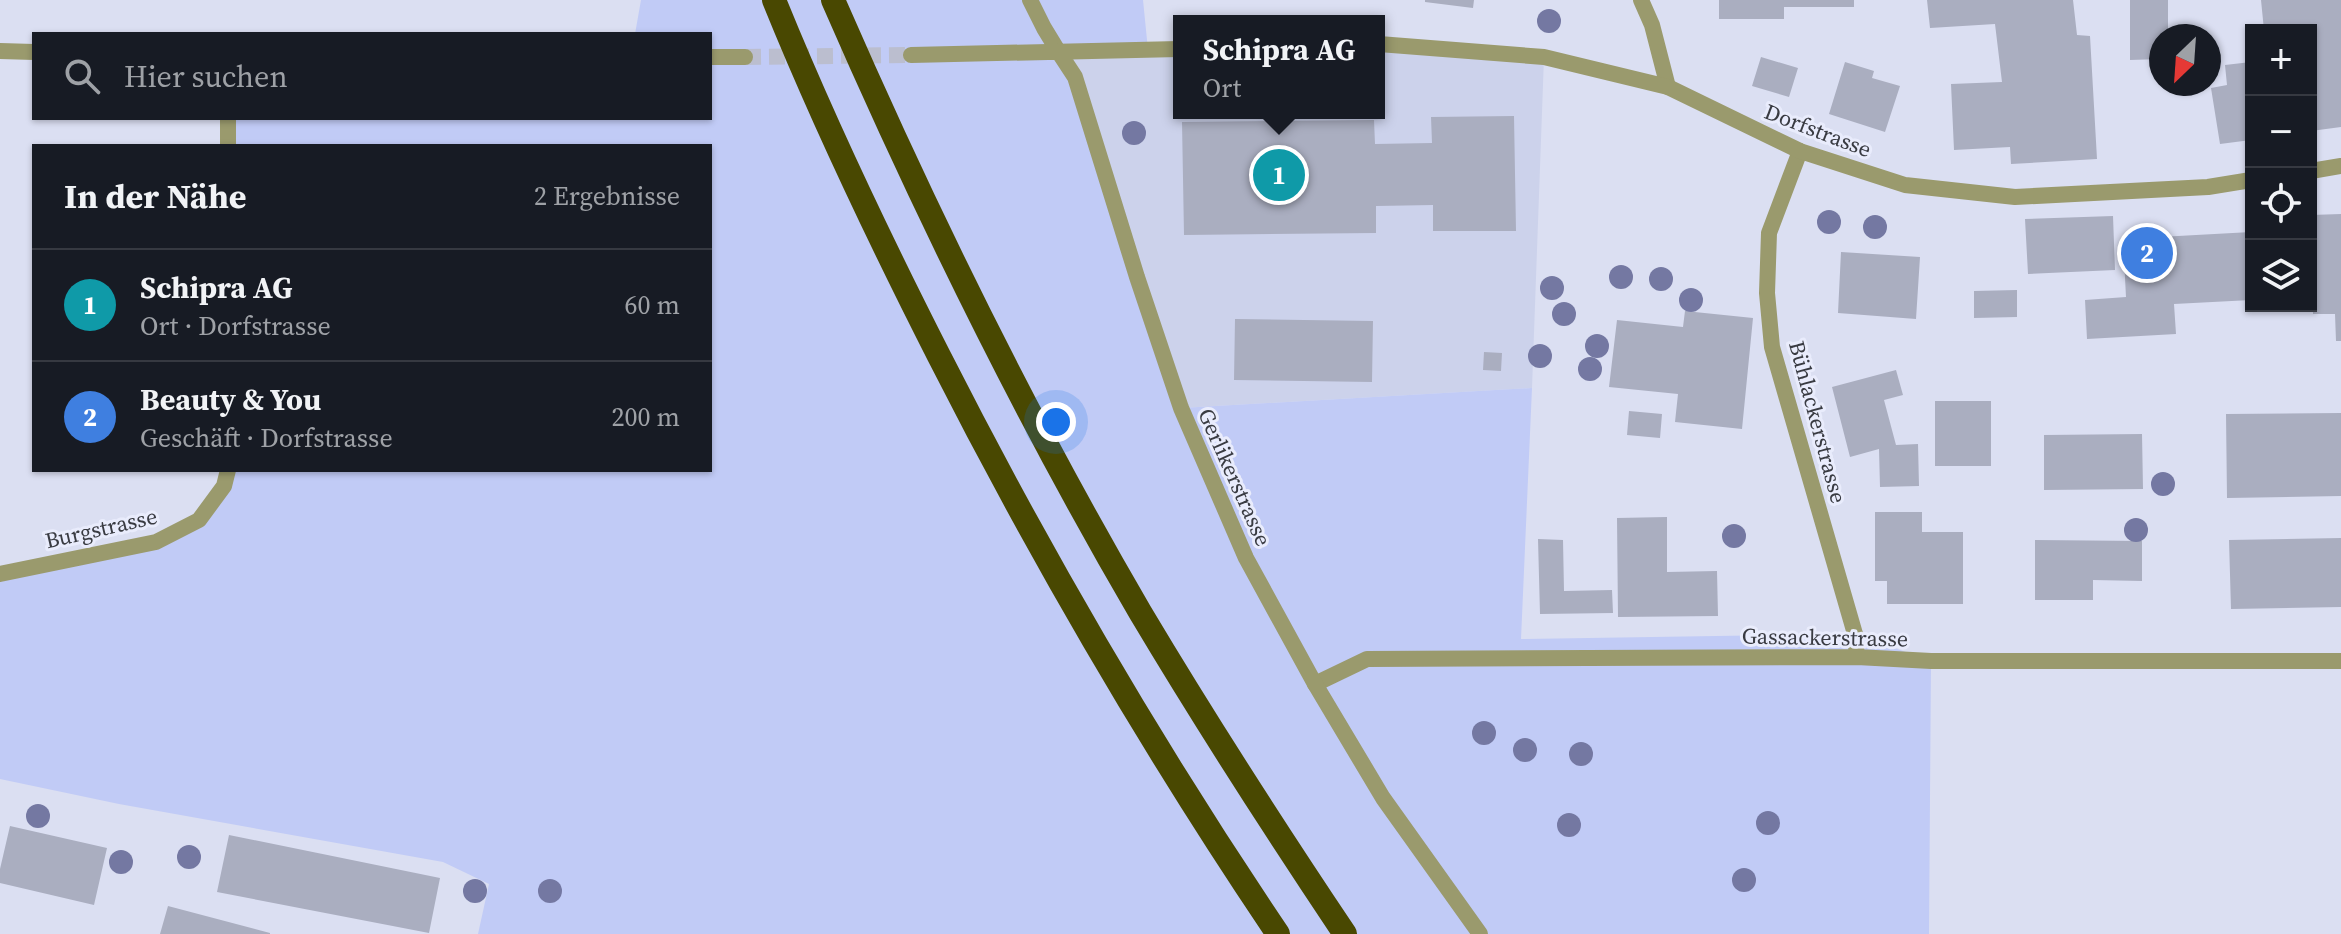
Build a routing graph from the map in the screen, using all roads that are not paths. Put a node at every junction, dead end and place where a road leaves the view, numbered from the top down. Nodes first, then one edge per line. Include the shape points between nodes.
1 (774, 0) edge
2 (833, 0) edge
3 (1030, 0) edge
4 (1641, 0) edge
5 (1385, 44) edge
6 (1173, 49) edge
7 (0, 51) edge
8 (1058, 51) junction
9 (32, 52) edge
10 (911, 55) tunnel mouth
11 (712, 57) edge
12 (745, 57) tunnel mouth
13 (1668, 87) junction
14 (228, 120) edge
15 (228, 144) edge
16 (1800, 151) junction
17 (2341, 166) edge
18 (2317, 170) edge
19 (2245, 181) edge
20 (228, 472) edge
21 (0, 574) edge
22 (1857, 657) junction
23 (2341, 661) edge
24 (1315, 684) junction
25 (1278, 934) edge
26 (1345, 934) edge
27 (1480, 934) edge

1 - 25 highway via 870,216 1005,482 1122,689
2 - 26 highway via 952,260 1077,500 1191,696
3 - 8 street, Gerlikerstrasse
4 - 13 street
5 - 13 street, Dorfstrasse via 1544,57
6 - 8 street
7 - 9 street
8 - 10 street
8 - 24 street, Gerlikerstrasse via 1075,77 1181,408 1246,558
11 - 12 street
13 - 16 street, Dorfstrasse
14 - 15 street
16 - 19 street, Dorfstrasse via 1905,185 2015,197
16 - 22 street, Bühlackerstrasse via 1769,233 1772,347 1855,634
17 - 18 street
20 - 21 street, Burgstrasse via 224,486 199,520 156,542
22 - 23 street, Gassackerstrasse
22 - 24 street, Gassackerstrasse via 1367,659
24 - 27 street, Gerlikerstrasse via 1383,798

